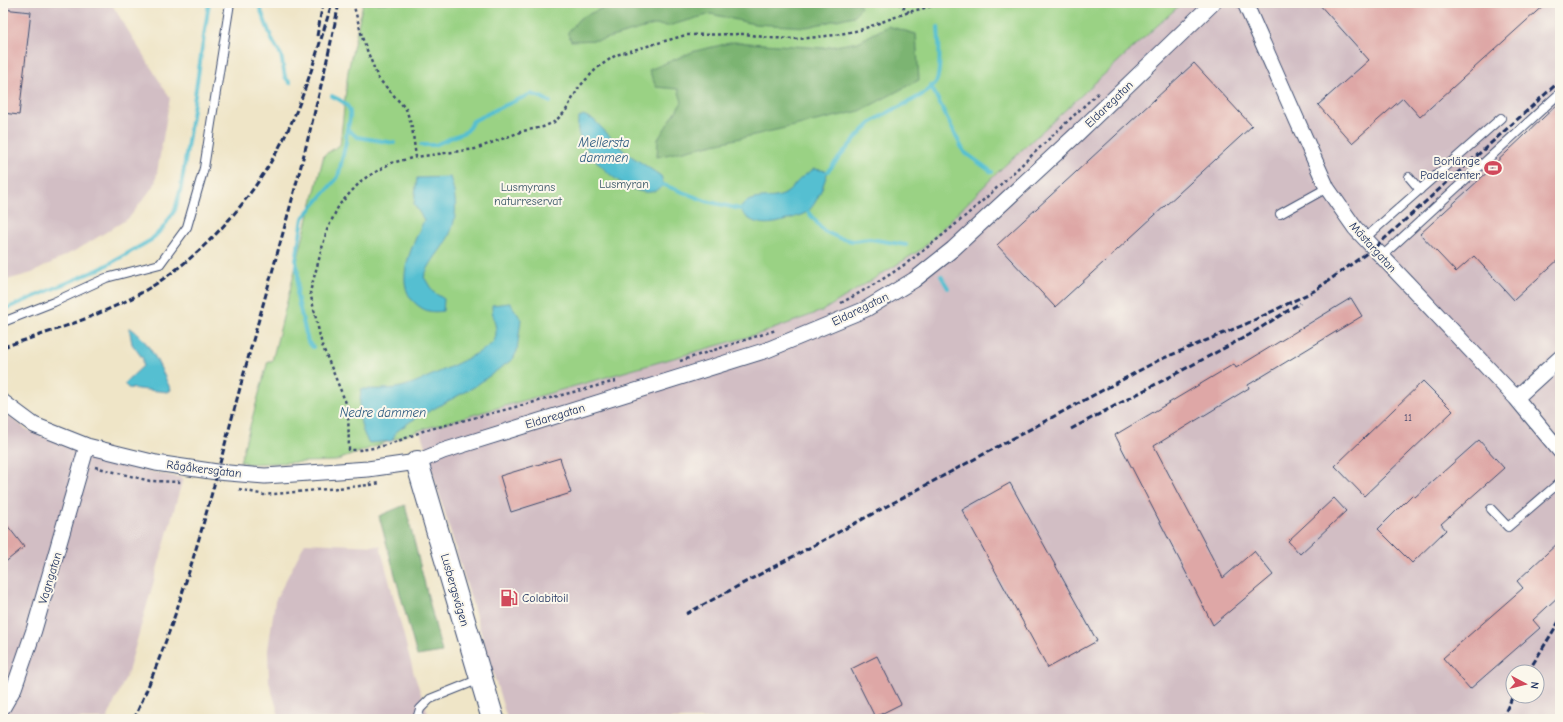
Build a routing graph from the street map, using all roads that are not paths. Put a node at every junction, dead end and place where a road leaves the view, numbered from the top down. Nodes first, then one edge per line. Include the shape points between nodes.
1 (230, 3) edge
2 (1213, 3) edge
3 (1245, 3) edge
4 (1560, 93) edge
5 (1501, 118) dead end
6 (1409, 177) dead end
7 (1327, 188) junction
8 (1420, 190) junction
9 (1280, 214) dead end
10 (1364, 239) junction
11 (1381, 257) junction
12 (3, 322) edge
13 (1560, 358) edge
14 (1516, 398) junction
15 (3, 402) edge
16 (87, 446) junction
17 (1560, 451) edge
18 (417, 462) junction
19 (1560, 482) edge
20 (1492, 509) dead end
21 (480, 679) junction
22 (3, 707) edge
23 (417, 719) edge
24 (493, 719) edge

1 - 12 lane via 204,168 187,227 160,264 106,278
2 - 18 street, Eldaregatan via 953,249 914,280 866,308 767,350 443,451
3 - 7 street, Mästargatan
4 - 11 lane
5 - 8 lane
6 - 8 lane
7 - 9 lane
7 - 10 street, Mästargatan
8 - 10 lane
10 - 11 street, Mästargatan
11 - 14 street, Mästargatan
13 - 14 street
14 - 17 street, Mästargatan
15 - 16 street, Rågåkersgatan via 34,425
16 - 18 street, Rågåkersgatan via 156,463 265,476 368,469
16 - 22 street, Vagngatan via 34,630 14,688
18 - 21 street, Lusbergsvägen
19 - 20 lane via 1508,527
21 - 23 lane via 430,699 420,709
21 - 24 street, Lusbergsvägen

